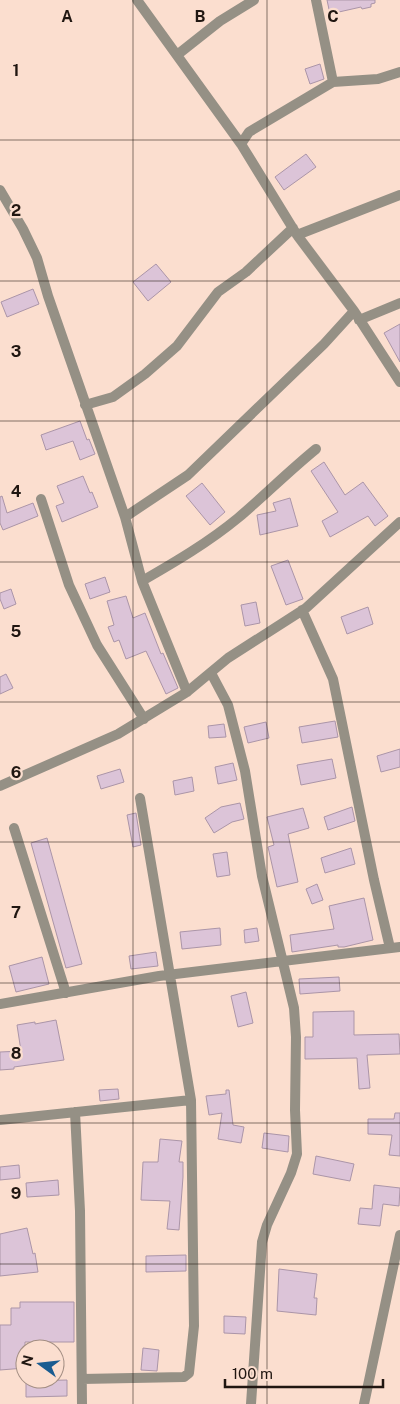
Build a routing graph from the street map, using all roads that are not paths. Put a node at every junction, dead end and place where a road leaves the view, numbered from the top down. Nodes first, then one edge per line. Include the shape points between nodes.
1 (137, 0) edge
2 (254, 0) edge
3 (316, 0) edge
4 (177, 55) junction
5 (400, 72) edge
6 (333, 82) junction
7 (241, 144) junction
8 (0, 190) edge
9 (400, 195) edge
10 (295, 232) junction
11 (400, 303) edge
12 (356, 316) junction
13 (400, 382) edge
14 (85, 405) junction
15 (316, 449) dead end
16 (41, 499) dead end
17 (126, 517) junction
18 (400, 522) edge
19 (142, 581) junction
20 (302, 610) junction
21 (211, 673) junction
22 (188, 692) junction
23 (144, 719) junction
24 (0, 786) edge
25 (140, 798) dead end
26 (14, 828) dead end
27 (395, 948) edge
28 (282, 961) junction
29 (171, 974) junction
30 (66, 993) junction
31 (0, 1004) edge
32 (191, 1100) junction
33 (75, 1112) junction
34 (0, 1120) edge
35 (400, 1235) edge
36 (82, 1379) junction
37 (82, 1404) edge
38 (251, 1404) edge
39 (364, 1404) edge

1 - 4 street
2 - 4 street via 220,21
3 - 6 street
4 - 7 street
5 - 6 street via 378,79
6 - 7 street via 249,132
7 - 10 street
8 - 14 street via 37,258
9 - 10 street
10 - 12 street
10 - 14 street via 218,292 177,346 145,374 113,397
11 - 12 street
12 - 13 street
12 - 17 street via 188,475
14 - 17 street
15 - 19 street via 237,519 184,557
16 - 23 street via 69,585 96,645
17 - 19 street
18 - 20 street
19 - 22 street
20 - 21 street via 228,658
20 - 27 street via 333,679 374,880
21 - 22 street
21 - 28 street via 228,705 245,771 262,876
22 - 23 street
23 - 24 street via 118,734
25 - 29 street
26 - 30 street
27 - 28 street
28 - 29 street
28 - 38 street via 296,1028 297,1154 262,1242
29 - 30 street
29 - 32 street
30 - 31 street
32 - 33 street
32 - 36 street via 194,1326 190,1373 171,1378
33 - 34 street
33 - 36 street via 81,1220
35 - 39 street
36 - 37 street

